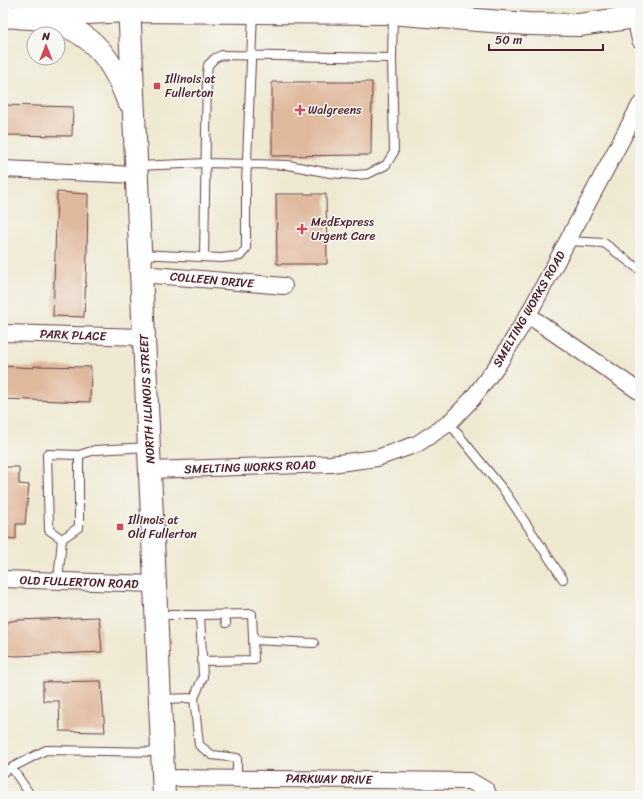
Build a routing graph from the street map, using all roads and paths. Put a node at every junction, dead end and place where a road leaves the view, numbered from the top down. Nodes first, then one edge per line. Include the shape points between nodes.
1 (129, 7) edge
2 (254, 8) edge
3 (352, 8) edge
4 (393, 14) junction
5 (638, 16) edge
6 (10, 17) edge
7 (640, 40) edge
8 (251, 55) junction
9 (392, 58) junction
10 (640, 105) edge
11 (134, 116) junction
12 (205, 163) junction
13 (247, 164) junction
14 (3, 169) edge
15 (137, 170) junction
16 (568, 241) junction
17 (204, 257) junction
18 (141, 264) junction
19 (640, 270) edge
20 (284, 286) dead end
21 (528, 315) junction
22 (3, 333) edge
23 (143, 337) junction
24 (640, 392) edge
25 (449, 423) junction
26 (149, 447) junction
27 (79, 455) junction
28 (150, 470) junction
29 (62, 539) junction
30 (3, 579) edge
31 (563, 579) dead end
32 (58, 581) junction
33 (156, 584) junction
34 (157, 615) junction
35 (200, 615) junction
36 (225, 615) junction
37 (226, 623) dead end
38 (253, 640) junction
39 (314, 643) dead end
40 (202, 661) junction
41 (160, 698) junction
42 (194, 698) junction
43 (162, 752) junction
44 (12, 768) junction
45 (3, 772) edge
46 (236, 778) junction
47 (163, 787) edge
48 (31, 796) edge
49 (489, 796) edge

1 - 2 main road
1 - 6 main road
1 - 11 main road, NORTH ILLINOIS STREET
2 - 3 main road
2 - 8 lane
3 - 4 main road
4 - 5 main road via 528,24 579,25
4 - 9 lane
5 - 7 street
6 - 11 main road via 46,20 67,27 91,40 106,56 120,80
8 - 9 lane
8 - 12 lane via 222,55 214,58 208,65
8 - 13 lane
9 - 13 lane via 394,152 386,165 368,174 355,175 288,165
10 - 16 street, SMELTING WORKS ROAD
11 - 15 main road, NORTH ILLINOIS STREET
12 - 13 lane
12 - 15 lane
12 - 17 lane
13 - 17 lane via 246,249 240,256
14 - 15 street
15 - 18 main road, NORTH ILLINOIS STREET
16 - 19 lane via 604,243
16 - 21 street, SMELTING WORKS ROAD
17 - 18 lane
18 - 20 street, COLLEEN DRIVE
18 - 23 main road, NORTH ILLINOIS STREET
21 - 24 street
21 - 25 street, SMELTING WORKS ROAD via 499,363 472,399
22 - 23 street, PARK PLACE
23 - 26 main road, NORTH ILLINOIS STREET
25 - 28 street, SMELTING WORKS ROAD via 417,444 377,458 331,464
25 - 31 lane via 505,492
26 - 27 lane via 95,450
26 - 28 main road, NORTH ILLINOIS STREET
27 - 29 lane via 79,527
27 - 29 lane via 47,454 48,530
28 - 33 main road, NORTH ILLINOIS STREET
29 - 32 lane
30 - 32 street, OLD FULLERTON ROAD
32 - 33 street, OLD FULLERTON ROAD
33 - 34 main road, NORTH ILLINOIS STREET
34 - 35 lane
34 - 41 main road, NORTH ILLINOIS STREET
35 - 36 lane
35 - 40 lane
36 - 37 lane
36 - 38 lane via 252,614
38 - 39 lane
38 - 40 lane via 254,660 227,657
40 - 42 lane via 203,677
41 - 42 lane
41 - 43 main road, NORTH ILLINOIS STREET
42 - 46 lane via 199,746 212,755 236,758
43 - 44 lane via 46,750
43 - 47 main road, NORTH ILLINOIS STREET
44 - 45 lane
44 - 48 lane
46 - 47 street, PARKWAY DRIVE
46 - 49 street, PARKWAY DRIVE via 470,781 486,790

